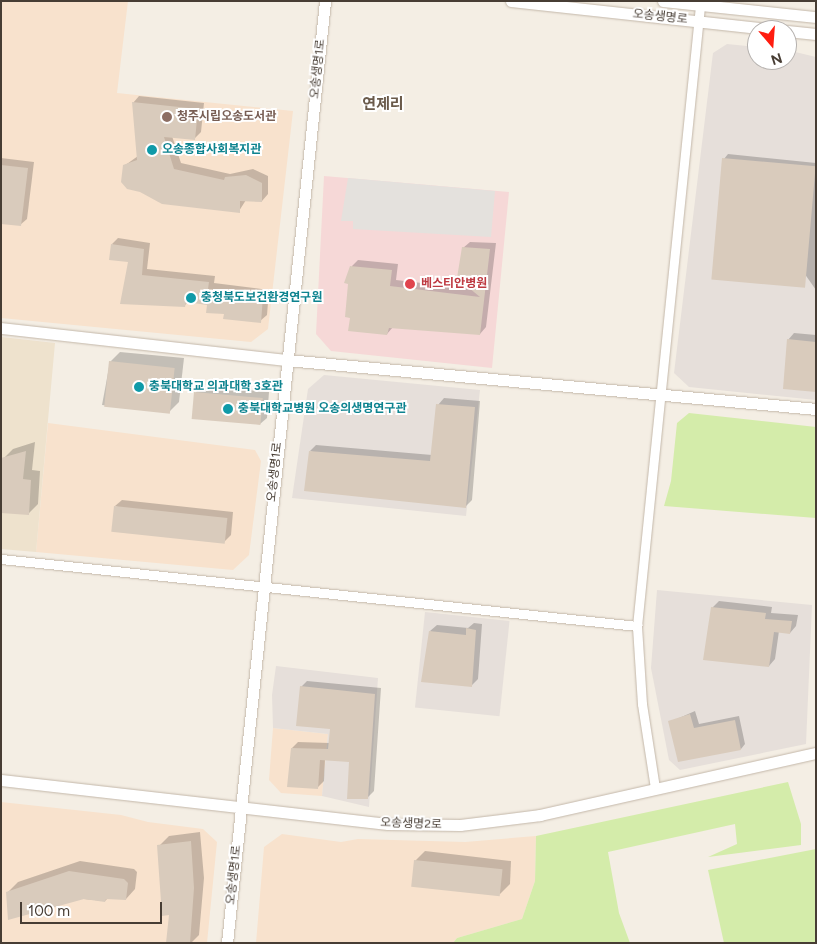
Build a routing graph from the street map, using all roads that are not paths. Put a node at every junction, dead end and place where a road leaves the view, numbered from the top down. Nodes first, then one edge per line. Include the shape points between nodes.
1 (325, 1) edge
2 (511, 1) edge
3 (664, 1) edge
4 (700, 6) junction
5 (816, 17) edge
6 (700, 22) junction
7 (747, 27) edge
8 (797, 32) edge
9 (816, 34) edge
10 (1, 328) edge
11 (287, 360) junction
12 (659, 394) junction
13 (816, 410) edge
14 (1, 559) edge
15 (263, 585) junction
16 (637, 626) junction
17 (816, 753) edge
18 (1, 780) edge
19 (655, 788) junction
20 (242, 809) junction
21 (227, 943) edge

1 - 11 street, 오송생명1로
2 - 6 street, 오송생명로
3 - 4 street, 오송생명로
4 - 5 street, 오송생명로
4 - 6 street
6 - 7 street, 오송생명로
6 - 12 street
8 - 9 street
10 - 11 street
11 - 12 street
11 - 15 street, 오송생명1로
12 - 13 street
12 - 16 street
14 - 15 street
15 - 16 street
15 - 20 street, 오송생명1로
16 - 19 street via 642,704
17 - 19 street, 오송생명2로
18 - 20 street, 오송생명2로
19 - 20 street, 오송생명2로 via 540,815 460,825 388,824
20 - 21 street, 오송생명1로

